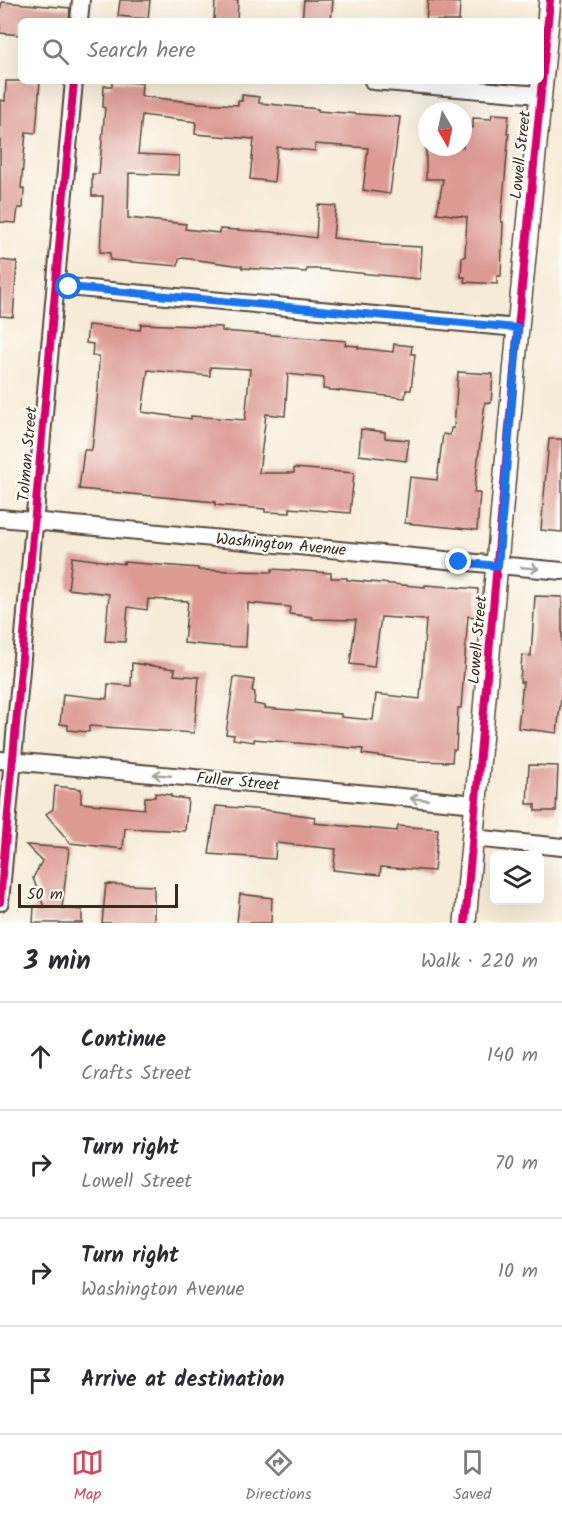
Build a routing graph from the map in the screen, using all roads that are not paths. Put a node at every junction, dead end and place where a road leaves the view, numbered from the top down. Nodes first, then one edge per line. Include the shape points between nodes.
1 (81, 0) edge
2 (550, 0) edge
3 (79, 18) edge
4 (544, 57) edge
5 (74, 84) edge
6 (409, 84) edge
7 (541, 84) edge
8 (540, 95) junction
9 (56, 286) junction
10 (518, 328) junction
11 (0, 518) edge
12 (35, 521) junction
13 (498, 566) junction
14 (562, 571) edge
15 (6, 760) edge
16 (477, 804) junction
17 (473, 838) junction
18 (562, 847) edge
19 (0, 902) edge
20 (465, 923) edge

1 - 3 street
2 - 4 street, Lowell Street
5 - 9 street, Tolman Street
6 - 8 street
7 - 8 street, Lowell Street
8 - 10 street, Lowell Street
9 - 10 street
9 - 12 street, Tolman Street
10 - 13 street, Lowell Street
11 - 12 street, Washington Avenue
12 - 13 street, Washington Avenue
12 - 15 street, Tolman Street
13 -> 14 street, Washington Avenue
13 - 16 street, Lowell Street
16 -> 15 street, Fuller Street
15 - 19 street, Tolman Street
16 - 17 street, Lowell Street
17 - 18 street
17 - 20 street, Lowell Street

